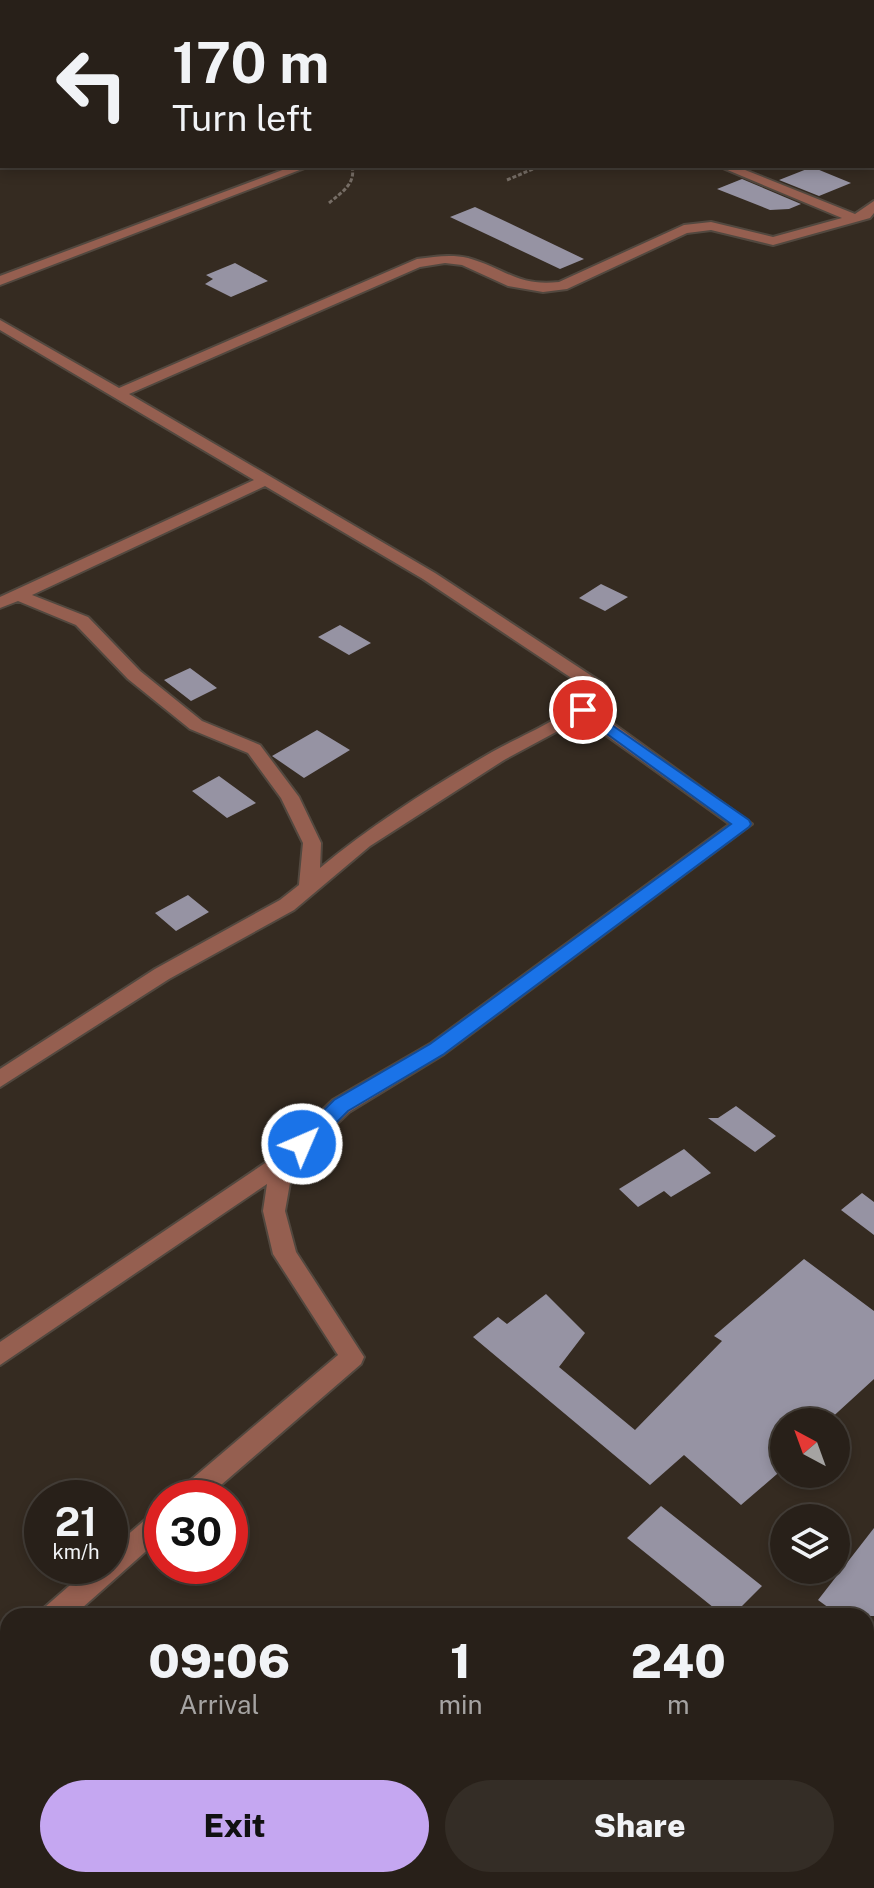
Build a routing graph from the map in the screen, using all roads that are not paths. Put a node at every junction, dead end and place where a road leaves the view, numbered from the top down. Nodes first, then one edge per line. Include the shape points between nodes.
1 (299, 168) edge
2 (729, 168) edge
3 (874, 205) edge
4 (853, 218) junction
5 (0, 281) edge
6 (0, 324) edge
7 (119, 393) junction
8 (264, 481) junction
9 (18, 595) junction
10 (0, 603) edge
11 (583, 710) junction
12 (309, 885) junction
13 (0, 1079) edge
14 (282, 1163) junction
15 (0, 1355) edge
16 (209, 1480) edge
17 (144, 1537) edge
18 (63, 1608) edge

1 - 5 street
2 - 4 street
3 - 4 street via 866,215
4 - 7 street via 773,241 711,226 684,229 562,286 540,290 519,287 450,259 417,263
6 - 7 street
7 - 8 street
8 - 9 street
8 - 11 street via 429,576 598,688
9 - 10 street
9 - 12 street via 82,621 134,675 196,725 254,749 290,797 312,843
11 - 12 street via 363,842
11 - 14 street via 743,824 437,1049 341,1106
12 - 13 street via 287,905 162,974
14 - 15 street
14 - 16 street via 274,1211 285,1254 352,1357
17 - 18 street

